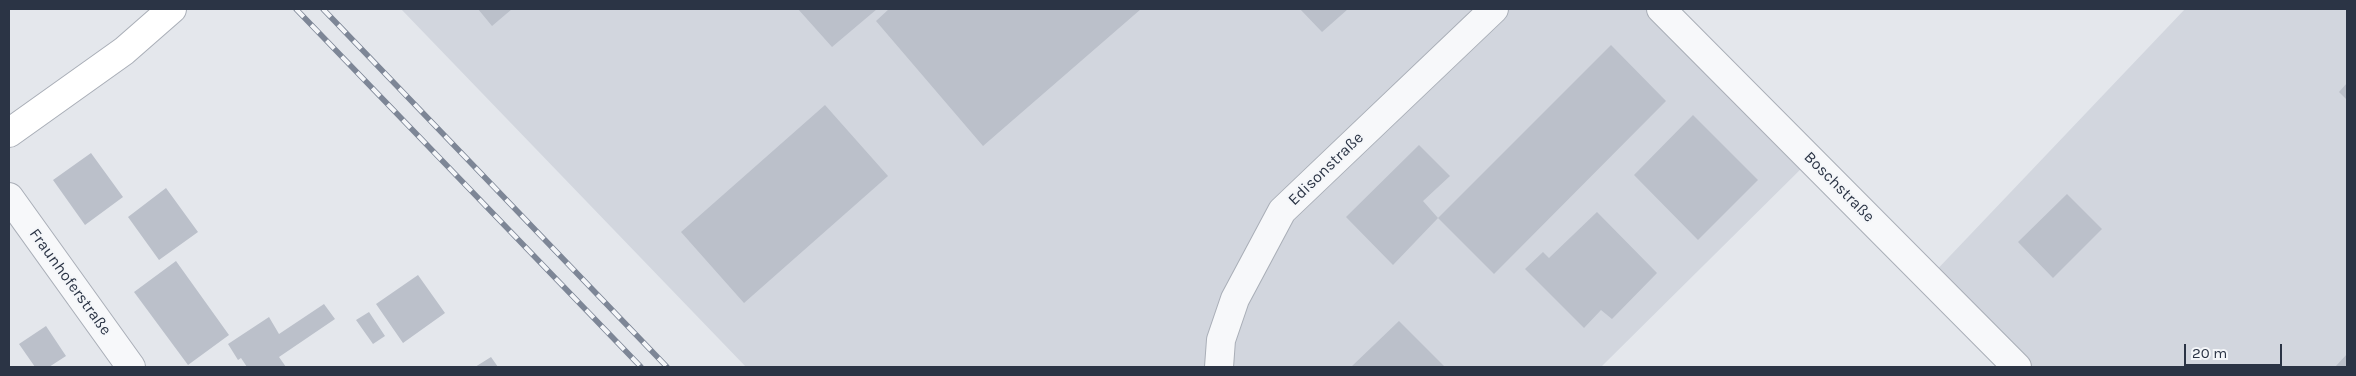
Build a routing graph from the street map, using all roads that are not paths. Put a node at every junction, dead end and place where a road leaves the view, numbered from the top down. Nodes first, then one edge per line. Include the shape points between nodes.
1 (172, 9) edge
2 (1494, 9) edge
3 (1661, 9) edge
4 (9, 133) edge
5 (9, 197) edge
6 (131, 367) edge
7 (1219, 367) edge
8 (2017, 367) edge

1 - 4 street via 124,51
2 - 7 street, Edisonstraße via 1282,211 1235,299 1221,340
3 - 8 street, Boschstraße
5 - 6 street, Fraunhoferstraße

